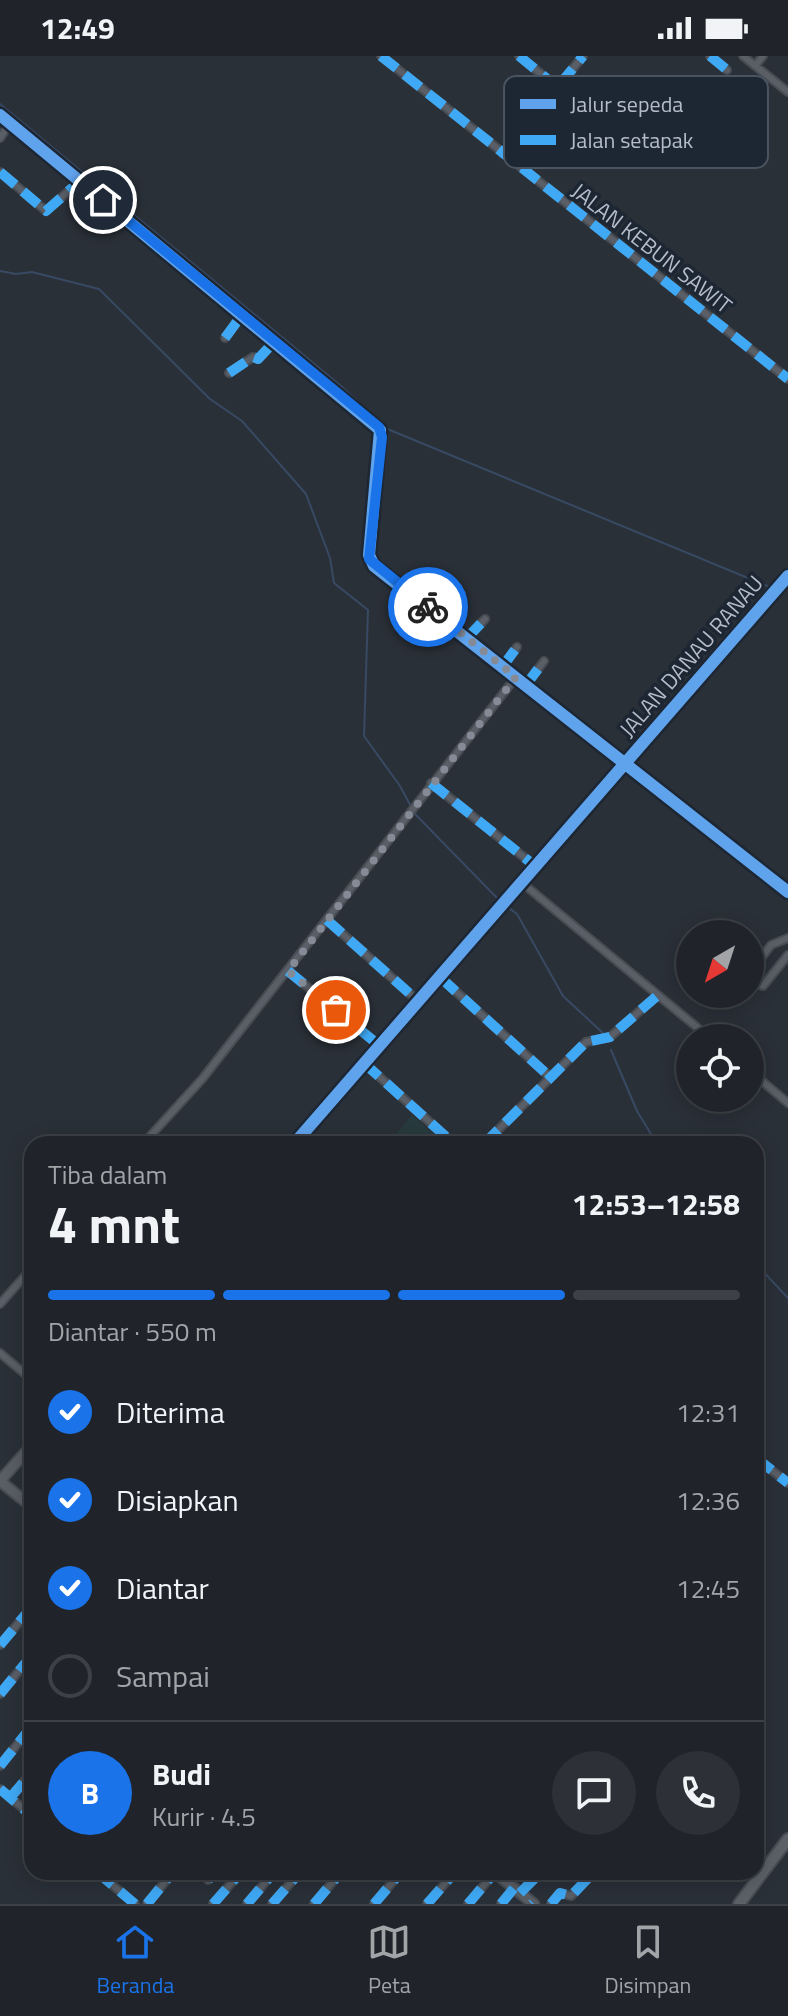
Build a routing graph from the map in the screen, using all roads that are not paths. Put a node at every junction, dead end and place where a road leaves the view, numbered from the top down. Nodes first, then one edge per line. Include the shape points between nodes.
1 (381, 56) edge
2 (398, 56) edge
3 (519, 56) edge
4 (583, 56) edge
5 (710, 56) edge
6 (743, 56) edge
7 (763, 56) edge
8 (529, 59) edge
9 (392, 65) junction
10 (755, 66) junction
11 (727, 70) dead end
12 (546, 76) edge
13 (566, 76) edge
14 (787, 90) edge
15 (0, 115) edge
16 (10, 123) junction
17 (0, 138) edge
18 (503, 154) edge
19 (521, 168) edge
20 (0, 172) edge
21 (80, 181) junction
22 (241, 316) junction
23 (225, 338) dead end
24 (274, 342) junction
25 (229, 373) dead end
26 (788, 379) edge
27 (788, 576) edge
28 (485, 619) dead end
29 (467, 638) junction
30 (517, 647) dead end
31 (544, 661) dead end
32 (503, 666) junction
33 (516, 677) junction
34 (526, 685) junction
35 (625, 763) junction
36 (431, 783) junction
37 (535, 866) junction
38 (521, 882) junction
39 (788, 892) edge
40 (327, 920) junction
41 (788, 938) edge
42 (764, 954) edge
43 (788, 955) edge
44 (288, 971) junction
45 (441, 978) junction
46 (764, 985) edge
47 (658, 995) junction
48 (418, 1001) junction
49 (693, 1024) edge
50 (380, 1046) junction
51 (364, 1063) junction
52 (549, 1076) junction
53 (764, 1083) edge
54 (788, 1103) edge
55 (153, 1136) edge
56 (301, 1136) edge
57 (445, 1136) edge
58 (492, 1136) edge
59 (24, 1277) edge
60 (0, 1304) edge
61 (0, 1353) edge
62 (24, 1373) edge
63 (24, 1454) edge
64 (764, 1464) edge
65 (0, 1481) edge
66 (788, 1483) edge
67 (24, 1500) edge
68 (24, 1616) edge
69 (0, 1645) edge
70 (24, 1664) edge
71 (2, 1688) edge
72 (24, 1736) edge
73 (0, 1766) edge
74 (24, 1781) edge
75 (0, 1789) edge
76 (10, 1798) junction
77 (24, 1810) edge
78 (788, 1839) edge
79 (764, 1871) edge
80 (106, 1880) edge
81 (166, 1880) edge
82 (234, 1880) edge
83 (267, 1880) edge
84 (293, 1880) edge
85 (334, 1880) edge
86 (394, 1880) edge
87 (448, 1880) edge
88 (488, 1880) edge
89 (504, 1880) edge
90 (530, 1880) edge
91 (586, 1880) edge
92 (757, 1880) edge
93 (517, 1890) junction
94 (135, 1904) edge
95 (147, 1904) edge
96 (213, 1904) edge
97 (247, 1904) edge
98 (272, 1904) edge
99 (314, 1904) edge
100 (374, 1904) edge
101 (427, 1904) edge
102 (468, 1904) edge
103 (501, 1904) edge
104 (533, 1904) edge
105 (551, 1904) edge
106 (739, 1904) edge

1 - 9 street, JALAN KEBUN SAWIT
2 - 9 street
3 - 8 street
4 - 13 street
5 - 11 street
6 - 10 street
7 - 10 street
8 - 12 street
9 - 18 street, JALAN KEBUN SAWIT
10 - 14 street
15 - 16 street
16 - 17 street
16 - 21 street
19 - 26 street, JALAN KEBUN SAWIT
20 - 21 street via 46,211
21 - 22 street
22 - 23 street
22 - 24 street
24 - 25 street via 258,359
24 - 29 street via 380,430 369,559
27 - 35 street, JALAN DANAU RANAU
28 - 29 street
29 - 32 street
30 - 32 street
31 - 34 street
32 - 33 street
33 - 34 street
33 - 36 street
34 - 35 street
35 - 37 street, JALAN DANAU RANAU
35 - 39 street
36 - 37 street
36 - 40 street
37 - 38 street, JALAN DANAU RANAU
38 - 45 street, JALAN DANAU RANAU
38 - 47 street
40 - 44 street
40 - 48 street
41 - 42 street
43 - 46 street
44 - 50 street
44 - 55 street
45 - 48 street, JALAN DANAU RANAU
45 - 52 street
47 - 49 street
47 - 52 street via 610,1037 586,1042
48 - 50 street, JALAN DANAU RANAU
50 - 51 street, JALAN DANAU RANAU
51 - 56 street, JALAN DANAU RANAU
51 - 57 street
52 - 58 street
53 - 54 street
59 - 60 street
61 - 62 street
63 - 65 street
64 - 66 street
65 - 67 street
68 - 69 street
70 - 71 street
72 - 73 street
74 - 76 street
75 - 76 street
76 - 77 street
78 - 79 main road
80 - 94 street
81 - 95 street
82 - 96 street
83 - 97 street
84 - 98 street
85 - 99 street
86 - 100 street
87 - 101 street
88 - 102 street
89 - 93 street
90 - 93 street
91 - 105 street via 571,1896 560,1893
92 - 106 main road
93 - 103 street
93 - 104 street

